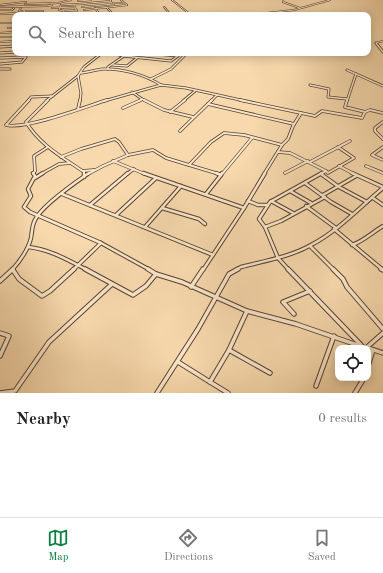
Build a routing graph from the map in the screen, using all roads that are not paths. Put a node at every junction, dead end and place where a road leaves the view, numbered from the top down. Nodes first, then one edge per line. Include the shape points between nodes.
1 (29, 0) edge
2 (71, 0) edge
3 (91, 0) edge
4 (111, 0) edge
5 (121, 0) edge
6 (172, 0) edge
7 (283, 0) edge
8 (330, 0) edge
9 (78, 1) edge
10 (25, 3) junction
11 (52, 3) junction
12 (124, 3) junction
13 (73, 4) junction
14 (80, 4) junction
15 (114, 4) junction
16 (52, 5) junction
17 (61, 5) junction
18 (0, 6) edge
19 (94, 6) junction
20 (15, 7) junction
21 (21, 7) junction
22 (33, 7) junction
23 (75, 7) junction
24 (82, 7) junction
25 (164, 7) dead end
26 (52, 8) dead end
27 (60, 8) junction
28 (107, 8) junction
29 (301, 8) junction
30 (96, 9) junction
31 (0, 10) edge
32 (77, 10) joint
33 (84, 10) joint
34 (24, 11) joint
35 (29, 11) junction
36 (36, 11) joint
37 (43, 11) dead end
38 (64, 11) joint
39 (98, 12) edge
40 (111, 12) edge
41 (168, 12) edge
42 (187, 12) edge
43 (272, 12) edge
44 (0, 14) edge
45 (10, 14) joint
46 (6, 17) dead end
47 (0, 23) edge
48 (11, 23) edge
49 (8, 28) dead end
50 (12, 28) edge
51 (12, 32) edge
52 (0, 33) edge
53 (0, 37) edge
54 (12, 37) edge
55 (12, 41) edge
56 (383, 41) edge
57 (0, 42) edge
58 (12, 46) edge
59 (0, 47) edge
60 (12, 52) edge
61 (383, 52) edge
62 (0, 53) edge
63 (94, 56) edge
64 (124, 56) joint
65 (178, 56) edge
66 (185, 56) edge
67 (0, 58) edge
68 (137, 58) junction
69 (0, 64) edge
70 (111, 65) junction
71 (86, 66) junction
72 (0, 69) edge
73 (10, 69) dead end
74 (108, 69) junction
75 (96, 70) junction
76 (347, 70) dead end
77 (80, 73) junction
78 (356, 74) junction
79 (78, 76) junction
80 (150, 79) junction
81 (160, 85) junction
82 (310, 85) dead end
83 (383, 86) edge
84 (195, 90) junction
85 (132, 92) junction
86 (217, 95) junction
87 (54, 96) junction
88 (142, 99) junction
89 (347, 99) junction
90 (208, 104) junction
91 (123, 108) dead end
92 (78, 109) junction
93 (170, 112) junction
94 (365, 112) junction
95 (383, 112) edge
96 (301, 113) junction
97 (193, 117) junction
98 (383, 122) edge
99 (294, 124) junction
100 (27, 125) junction
101 (180, 131) dead end
102 (252, 138) junction
103 (350, 140) dead end
104 (383, 140) edge
105 (282, 145) junction
106 (48, 147) junction
107 (383, 147) edge
108 (338, 148) junction
109 (278, 152) junction
110 (128, 155) junction
111 (60, 157) junction
112 (112, 160) junction
113 (383, 160) edge
114 (309, 162) junction
115 (70, 163) junction
116 (189, 165) junction
117 (339, 166) junction
118 (366, 166) dead end
119 (96, 169) junction
120 (134, 169) junction
121 (82, 171) junction
122 (326, 171) junction
123 (285, 173) dead end
124 (383, 173) edge
125 (321, 174) junction
126 (221, 175) junction
127 (357, 176) junction
128 (35, 178) junction
129 (83, 178) junction
130 (156, 178) junction
131 (305, 182) junction
132 (181, 186) junction
133 (339, 187) junction
134 (383, 187) edge
135 (289, 191) junction
136 (62, 194) junction
137 (206, 194) junction
138 (324, 196) junction
139 (373, 198) junction
140 (248, 201) junction
141 (271, 201) junction
142 (367, 202) junction
143 (311, 203) junction
144 (90, 205) junction
145 (267, 205) junction
146 (383, 205) edge
147 (306, 206) junction
148 (162, 208) junction
149 (244, 208) junction
150 (294, 213) junction
151 (353, 214) junction
152 (38, 215) junction
153 (116, 215) junction
154 (205, 224) dead end
155 (383, 226) edge
156 (145, 227) junction
157 (265, 227) junction
158 (335, 228) junction
159 (100, 243) junction
160 (352, 245) junction
161 (310, 246) junction
162 (28, 248) junction
163 (213, 255) junction
164 (278, 258) junction
165 (78, 264) junction
166 (13, 270) junction
167 (383, 270) edge
168 (156, 274) junction
169 (0, 280) edge
170 (112, 284) junction
171 (191, 287) junction
172 (310, 291) junction
173 (216, 298) junction
174 (247, 311) junction
175 (294, 314) dead end
176 (383, 329) edge
177 (0, 333) edge
178 (383, 334) edge
179 (334, 336) junction
180 (361, 345) joint
181 (370, 345) edge
182 (229, 350) junction
183 (373, 350) joint
184 (383, 353) edge
185 (0, 356) edge
186 (371, 356) edge
187 (178, 362) junction
188 (270, 373) dead end
189 (362, 381) edge
190 (210, 382) junction
191 (316, 386) dead end
192 (0, 393) edge
193 (157, 393) edge
194 (228, 393) edge
195 (355, 393) edge

1 - 10 street
2 - 11 street
2 - 13 street
3 - 9 street
4 - 14 street
4 - 15 street
5 - 12 street
6 - 42 street
7 - 29 street
8 - 29 street
9 - 14 street
10 - 11 street
10 - 18 street
10 - 21 street
11 - 16 street
12 - 15 street
12 - 28 street via 127,5
13 - 14 street
13 - 17 street
13 - 23 street
14 - 24 street
15 - 19 street
16 - 17 street
16 - 22 street
17 - 27 street
18 - 20 street
19 - 24 street
19 - 30 street
20 - 21 street
20 - 31 street via 12,10
21 - 22 street
21 - 34 street via 18,11
22 - 35 street
23 - 27 street
23 - 32 street
24 - 33 street
25 - 41 street
26 - 27 street
27 - 38 street via 59,10
28 - 30 street
28 - 40 street
29 - 43 street
30 - 33 street
30 - 39 street
32 - 38 street
34 - 35 street
35 - 36 street
36 - 37 street
44 - 45 street
45 - 46 street
47 - 48 street
49 - 50 street
51 - 52 street
53 - 54 street
55 - 57 street
56 - 61 street via 376,43
58 - 59 street
60 - 62 street
63 - 71 street
64 - 68 street
64 - 70 street
65 - 68 street via 172,61
66 - 80 street via 164,75
67 - 69 street via 26,57 21,63
68 - 70 street via 127,66
70 - 74 street
71 - 75 street
71 - 77 street
72 - 73 street
74 - 75 street
74 - 80 street
75 - 77 street
76 - 78 street
77 - 79 street
78 - 83 street
78 - 89 street
79 - 87 street
79 - 92 street via 82,93
80 - 81 street
81 - 84 street
81 - 85 street
82 - 89 street via 329,89 328,97
84 - 86 street
84 - 93 street
85 - 88 street
85 - 92 street
86 - 90 street
86 - 96 street
87 - 100 street via 36,110 26,122
87 - 100 street via 32,97 6,125
88 - 91 street
88 - 93 street
89 - 94 street via 346,107
90 - 97 street
90 - 99 street
92 - 100 street
93 - 97 street
94 - 95 street
94 - 96 street via 360,118 324,111 317,116
96 - 99 street
97 - 101 street
98 - 104 street via 375,128
99 - 105 street
100 - 106 street
102 - 105 street
102 - 116 street via 236,133 223,134
102 - 126 street
103 - 108 street
105 - 109 street
106 - 111 street
106 - 128 street via 34,156
107 - 113 street via 372,155
108 - 114 street
108 - 117 street via 354,158
109 - 114 street via 290,153
109 - 140 street
110 - 111 street via 115,139
110 - 112 street
110 - 116 street via 153,150 166,158
111 - 115 street
112 - 119 street
112 - 120 street
114 - 122 street
114 - 123 street
115 - 121 street
115 - 128 street via 59,164
116 - 126 street
117 - 122 street
117 - 127 street
118 - 124 street
119 - 121 street
119 - 129 street
120 - 130 street
120 - 144 street
121 - 129 street via 85,174
122 - 125 street
125 - 131 street
125 - 133 street
126 - 137 street
127 - 133 street
127 - 134 street
128 - 152 street via 28,189 31,198 24,206
129 - 136 street
130 - 132 street
130 - 153 street
131 - 135 street
131 - 138 street
132 - 137 street
132 - 148 street
133 - 138 street
133 - 142 street
134 - 139 street
135 - 141 street
135 - 143 street
136 - 144 street
136 - 152 street
137 - 149 street
138 - 143 street
138 - 151 street
139 - 142 street
139 - 146 street
140 - 145 street
140 - 149 street
141 - 145 street
141 - 150 street
142 - 151 street
143 - 147 street
144 - 153 street
145 - 157 street via 259,219
147 - 150 street
147 - 158 street
148 - 154 street via 199,219
148 - 156 street
149 - 163 street
150 - 157 street via 275,225
151 - 158 street
152 - 159 street
152 - 162 street via 33,222
153 - 156 street
155 - 160 street
156 - 163 street
157 - 164 street
158 - 160 street
158 - 161 street
159 - 165 street
159 - 168 street
160 - 167 street
161 - 164 street
161 - 176 street via 343,279
162 - 165 street via 40,248
162 - 166 street via 23,259
163 - 171 street
164 - 172 street
164 - 173 street via 234,270 224,281
165 - 166 street via 42,296 19,279
165 - 170 street
166 - 169 street
168 - 170 street via 146,286 133,295
168 - 171 street
170 - 192 street via 49,342 15,391
171 - 173 street
172 - 175 street via 283,302
172 - 180 street
173 - 174 street
173 - 187 street
174 - 179 street
174 - 182 street
177 - 185 street via 9,336
178 - 181 street
179 - 180 street
179 - 191 street
182 - 188 street
182 - 190 street
183 - 184 street
183 - 186 street
187 - 190 street
187 - 193 street
189 - 195 street
190 - 194 street

